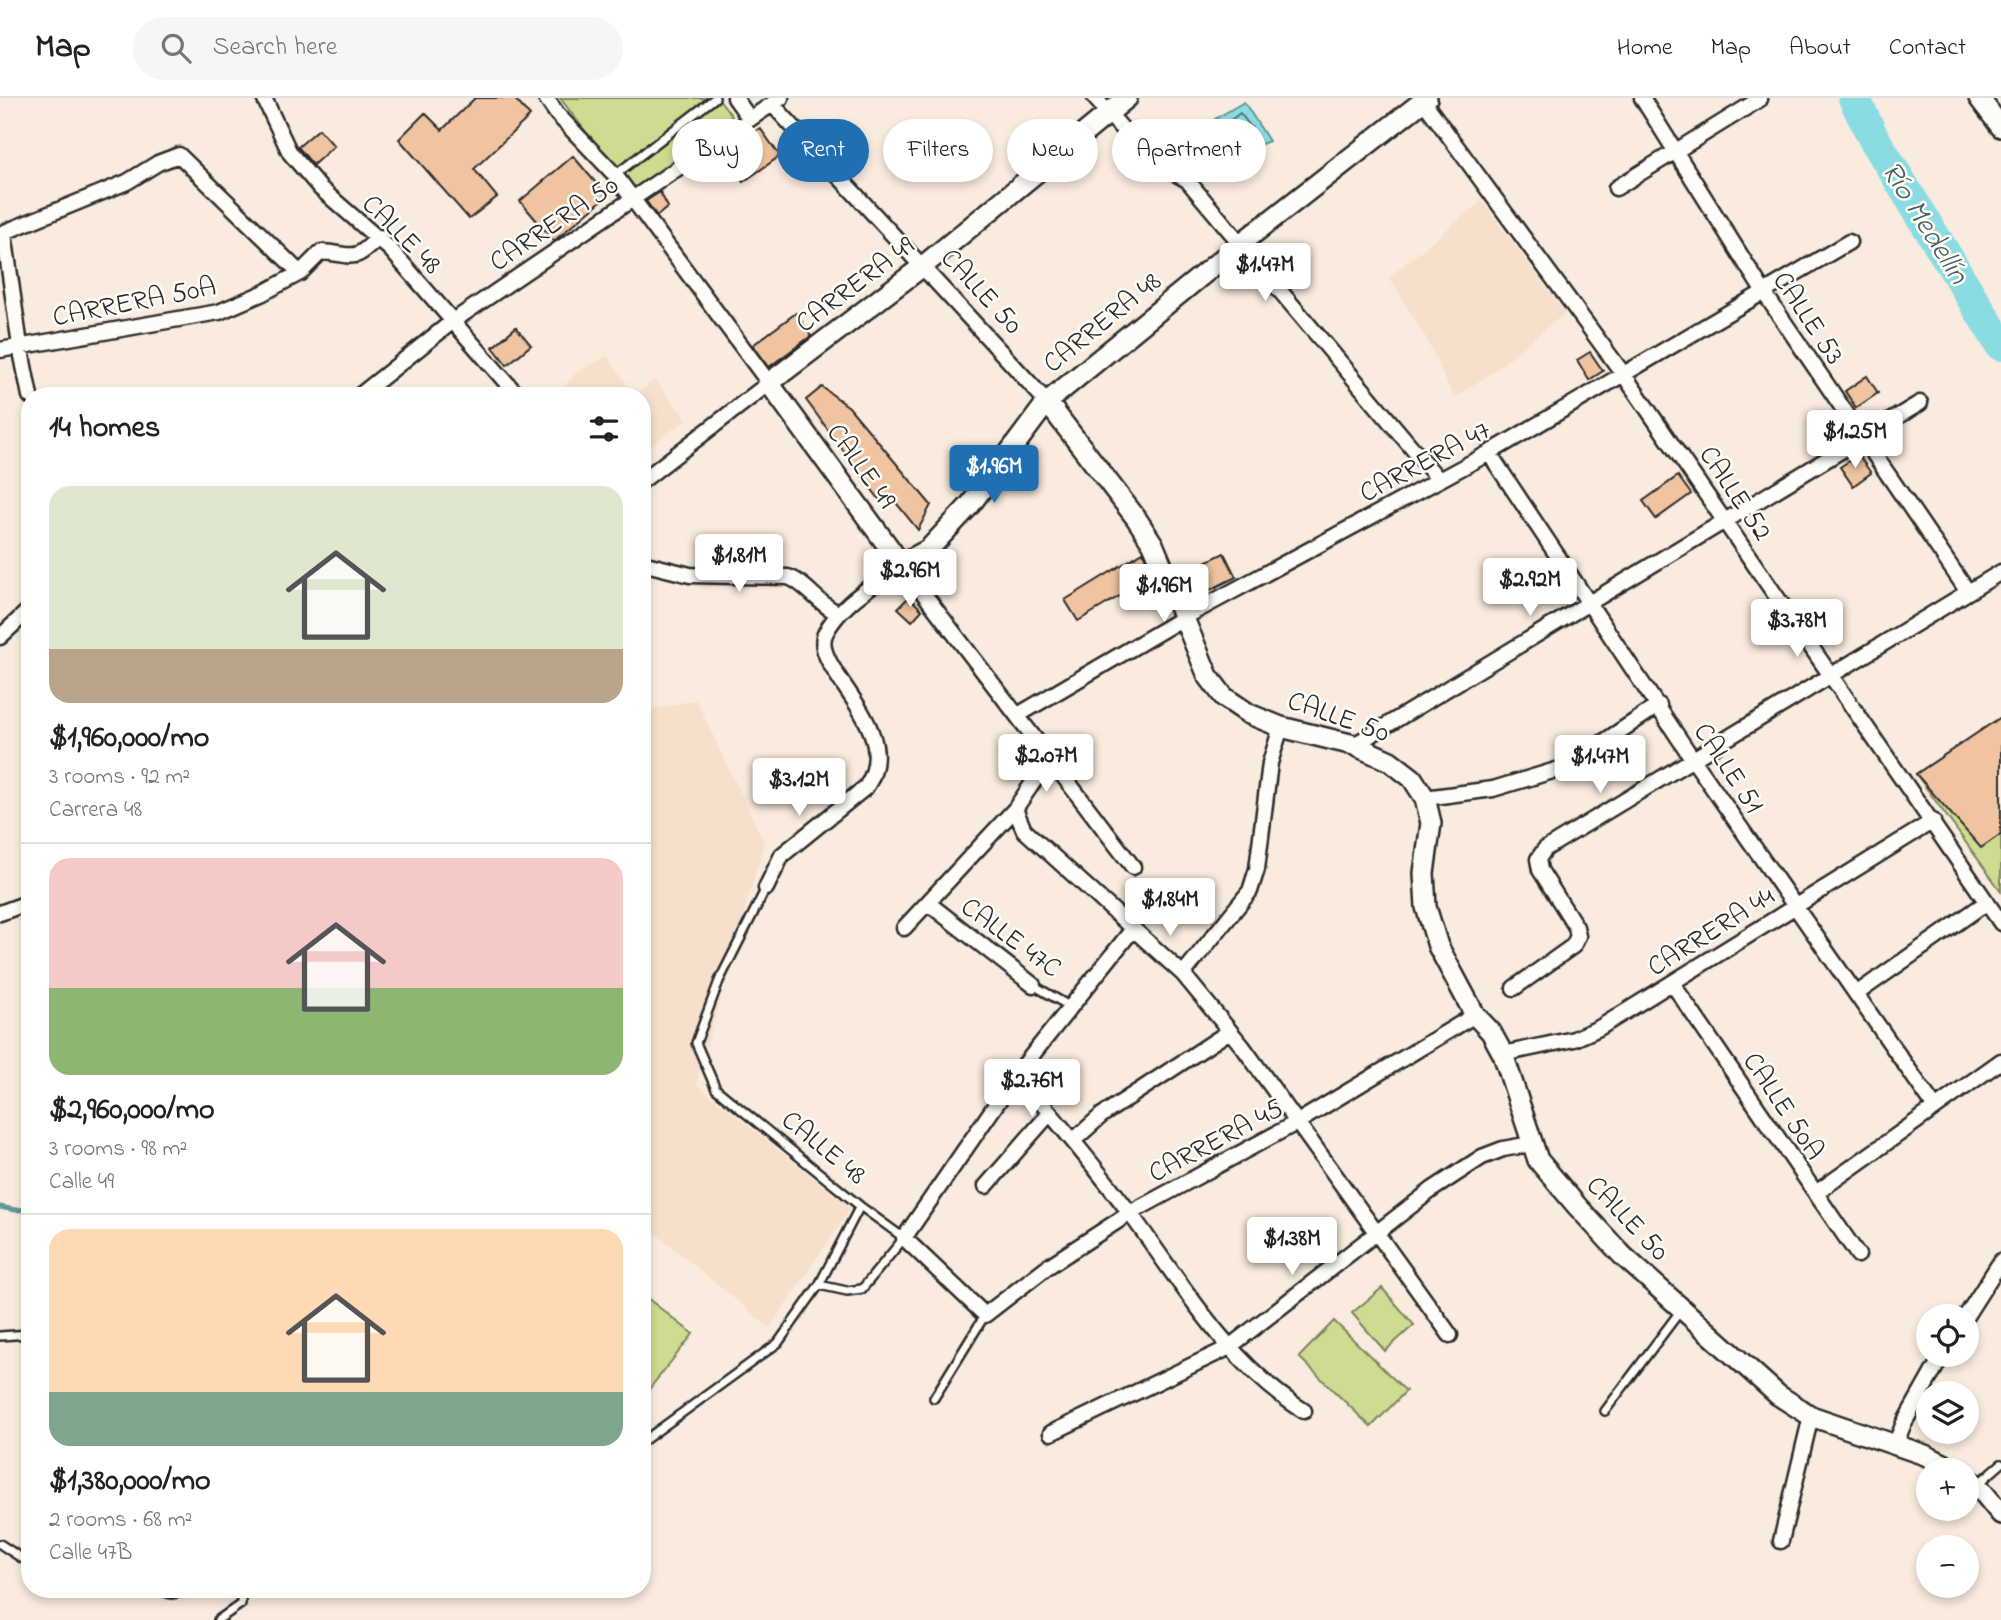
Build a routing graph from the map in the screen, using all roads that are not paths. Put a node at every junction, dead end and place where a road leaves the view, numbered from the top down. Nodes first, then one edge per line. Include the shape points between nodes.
1 (264, 98) edge
2 (540, 98) edge
3 (546, 98) edge
4 (715, 98) edge
5 (735, 98) edge
6 (1095, 98) edge
7 (1127, 98) edge
8 (1642, 98) edge
9 (1979, 98) edge
10 (1423, 99) edge
11 (1760, 99) edge
12 (777, 101) edge
13 (1109, 114) junction
14 (750, 119) joint
15 (2001, 127) edge
16 (1676, 150) junction
17 (672, 172) edge
18 (615, 175) junction
19 (1616, 188) dead end
20 (630, 200) junction
21 (2, 233) edge
22 (379, 237) junction
23 (1849, 242) dead end
24 (1239, 245) junction
25 (923, 266) junction
26 (300, 273) junction
27 (1763, 291) junction
28 (453, 321) junction
29 (20, 346) junction
30 (0, 350) edge
31 (1624, 375) junction
32 (769, 383) junction
33 (28, 387) edge
34 (370, 387) edge
35 (511, 387) edge
36 (1047, 402) junction
37 (1920, 403) dead end
38 (1863, 439) junction
39 (1489, 453) junction
40 (651, 474) edge
41 (1438, 480) junction
42 (1724, 523) junction
43 (901, 564) junction
44 (651, 565) edge
45 (2001, 572) edge
46 (1968, 592) junction
47 (1590, 603) junction
48 (839, 614) junction
49 (21, 617) edge
50 (1183, 618) junction
51 (0, 637) edge
52 (1830, 676) junction
53 (1659, 705) junction
54 (1018, 715) junction
55 (1281, 727) junction
56 (1354, 745) junction
57 (1692, 758) junction
58 (1049, 759) junction
59 (1425, 798) junction
60 (1015, 809) junction
61 (1933, 821) junction
62 (1133, 867) dead end
63 (766, 888) joint
64 (1987, 902) junction
65 (928, 903) junction
66 (21, 905) edge
67 (1795, 906) junction
68 (0, 913) edge
69 (2001, 923) edge
70 (904, 929) dead end
71 (1133, 929) junction
72 (1183, 974) junction
73 (1672, 983) junction
74 (1033, 985) joint
75 (1514, 988) dead end
76 (1856, 994) junction
77 (1069, 1006) junction
78 (1475, 1015) junction
79 (1230, 1031) junction
80 (1503, 1054) junction
81 (2001, 1061) edge
82 (1017, 1074) junction
83 (1934, 1107) junction
84 (1050, 1114) junction
85 (1296, 1123) junction
86 (1073, 1140) junction
87 (1531, 1144) junction
88 (986, 1186) dead end
89 (1816, 1193) junction
90 (860, 1206) junction
91 (1130, 1213) junction
92 (1377, 1234) junction
93 (904, 1238) junction
94 (1858, 1255) dead end
95 (2001, 1261) edge
96 (819, 1285) junction
97 (1974, 1304) edge
98 (1682, 1310) junction
99 (985, 1315) junction
100 (21, 1335) edge
101 (1450, 1335) dead end
102 (0, 1336) edge
103 (1228, 1348) junction
104 (1936, 1367) edge
105 (934, 1398) dead end
106 (1304, 1410) dead end
107 (1605, 1411) dead end
108 (1811, 1416) junction
109 (1051, 1433) dead end
110 (651, 1438) edge
111 (1895, 1445) junction
112 (1927, 1458) edge
113 (2001, 1464) edge
114 (1979, 1477) edge
115 (1979, 1489) edge
116 (2001, 1514) edge
117 (1780, 1541) dead end
118 (0, 1544) edge
119 (21, 1558) edge
120 (241, 1598) edge
121 (218, 1620) edge

1 - 22 street, CALLE 48 via 290,153 320,188
2 - 20 street
3 - 18 street, CALLE 49
4 - 18 lane
5 - 14 street
6 - 13 street
7 - 13 street, CARRERA 49
8 - 16 street, CALLE 53
9 - 15 street
10 - 24 street, CARRERA 48
10 - 31 street, CALLE 52
11 - 16 street
12 - 14 street, CARRERA 50
12 - 25 street, CALLE 50
13 - 24 street via 1148,158 1186,180
13 - 25 street, CARRERA 49
16 - 19 street
16 - 27 street, CALLE 53
17 - 20 street, CARRERA 50
18 - 20 street, CALLE 49
20 - 28 street, CARRERA 50
20 - 32 street, CALLE 49
21 - 26 street via 127,182 179,155
21 - 29 street
22 - 26 street, CARRERA 50A via 362,254 321,253
22 - 28 street, CALLE 48
23 - 27 street, CARRERA 47
24 - 36 street, CARRERA 48
24 - 41 street
25 - 32 street, CARRERA 49
25 - 36 street, CALLE 50
26 - 29 street, CARRERA 50A via 219,312
27 - 31 street, CARRERA 47
27 - 38 street, CALLE 53
28 - 34 street, CARRERA 50
28 - 35 street, CALLE 48
29 - 30 street, CARRERA 50A
29 - 33 street
31 - 39 street, CARRERA 47
31 - 42 street, CALLE 52
32 - 40 street, CARRERA 49
32 - 43 street, CALLE 49
36 - 43 street, CARRERA 48 via 970,505 928,550
36 - 50 street, CALLE 50 via 1153,544
37 - 38 street
38 - 42 street
38 - 46 street, CALLE 53
39 - 41 street, CARRERA 47
39 - 47 street, CALLE 51
41 - 50 street, CARRERA 47
42 - 47 street
42 - 52 street, CALLE 52
43 - 48 street, CARRERA 48
43 - 54 street, CALLE 49
44 - 48 street via 690,575 788,577 822,606
45 - 46 street
46 - 52 street
47 - 53 street, CALLE 51
47 - 56 street
48 - 63 street via 824,635 824,655 872,730 874,774 866,787 782,855
49 - 51 street
50 - 54 street, CARRERA 47
50 - 55 street, CALLE 50 via 1208,676 1224,697
52 - 57 street
52 - 61 street, CALLE 52
53 - 57 street, CALLE 51
53 - 59 street via 1566,767 1493,789
54 - 58 street, CALLE 49
55 - 56 street, CALLE 50
55 - 72 street via 1270,763 1257,869 1250,891
56 - 59 street, CALLE 50 via 1390,761 1412,778
57 - 67 street, CALLE 51
57 - 75 street via 1545,849 1538,859 1540,870 1578,936 1573,946
58 - 60 street
58 - 62 street, CALLE 49
59 - 78 street, CALLE 50 via 1431,823 1424,873 1426,907 1438,946
60 - 65 street
60 - 71 street via 1024,830
61 - 64 street, CALLE 52
61 - 67 street, CARRERA 44
63 - 90 lane, CALLE 48 via 719,981 696,1043 716,1089
64 - 69 street, CALLE 52
64 - 76 street
65 - 70 street
65 - 74 street, CALLE 47C
66 - 68 street
67 - 73 street, CARRERA 44
67 - 76 street, CALLE 51
71 - 72 street
71 - 77 street
72 - 79 street
73 - 80 street, CARRERA 44 via 1574,1039
73 - 89 street, CALLE 50A
74 - 77 lane, CALLE 47C
76 - 83 street, CALLE 51
77 - 82 street
78 - 80 street, CALLE 50
78 - 85 street, CARRERA 45
79 - 85 street
79 - 86 street via 1102,1115
80 - 87 street, CALLE 50
81 - 83 street
82 - 84 street
82 - 93 street
83 - 89 street
84 - 86 street
84 - 88 street
85 - 91 street, CARRERA 45
85 - 92 street
86 - 91 street
87 - 92 street via 1482,1157
87 - 98 street, CALLE 50 via 1538,1160 1577,1206
89 - 94 street, CALLE 50A
90 - 93 lane
90 - 96 lane, CALLE 48
91 - 99 street, CARRERA 45 via 1047,1267
91 - 103 street
92 - 101 street
92 - 103 street
93 - 96 lane via 862,1289
93 - 99 street
95 - 97 street
96 - 110 lane, CALLE 48 via 778,1343
98 - 107 lane
98 - 108 street, CALLE 50 via 1778,1395
99 - 105 lane
100 - 102 lane
103 - 106 street via 1274,1392
103 - 109 street
104 - 111 street
108 - 111 street, CALLE 50
108 - 117 street
111 - 112 street, CALLE 50
113 - 114 lane
115 - 116 street
118 - 119 lane
120 - 121 lane via 236,1611

